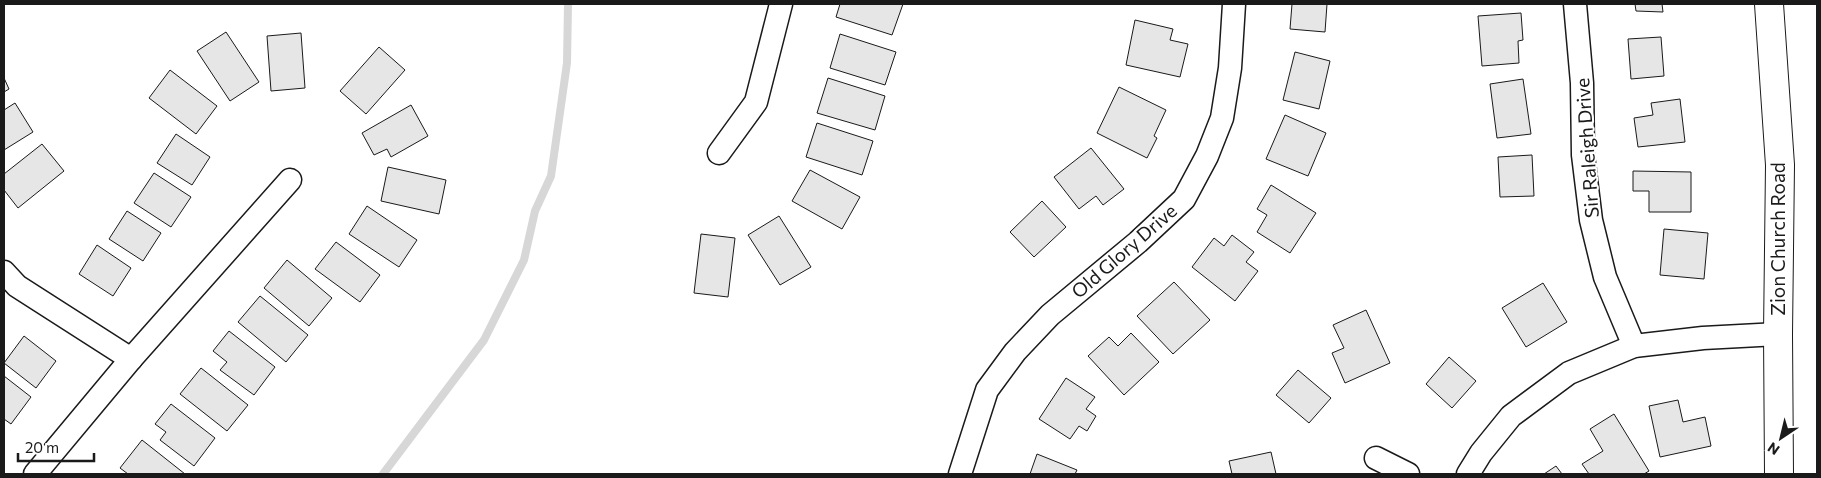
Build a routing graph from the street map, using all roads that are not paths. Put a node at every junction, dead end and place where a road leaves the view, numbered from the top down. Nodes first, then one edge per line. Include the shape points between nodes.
1 (781, 4) edge
2 (1234, 4) edge
3 (1575, 4) edge
4 (1769, 4) edge
5 (719, 153) dead end
6 (290, 180) dead end
7 (4, 272) edge
8 (1778, 334) junction
9 (1634, 346) junction
10 (131, 359) junction
11 (1376, 458) dead end
12 (35, 474) edge
13 (960, 474) edge
14 (1408, 474) edge
15 (1468, 474) edge
16 (1779, 474) edge

1 - 5 street via 756,102
2 - 13 street, Old Glory Drive via 1230,68 1222,118 1207,156 1184,199 1050,315 1016,352 987,390
3 - 9 street, Sir Raleigh Drive via 1591,220 1605,277
4 - 8 street, Zion Church Road via 1780,165
6 - 10 street
7 - 10 street via 17,286
8 - 9 street
8 - 16 street, Zion Church Road
9 - 15 street via 1569,373 1512,416
10 - 12 street
11 - 14 street

